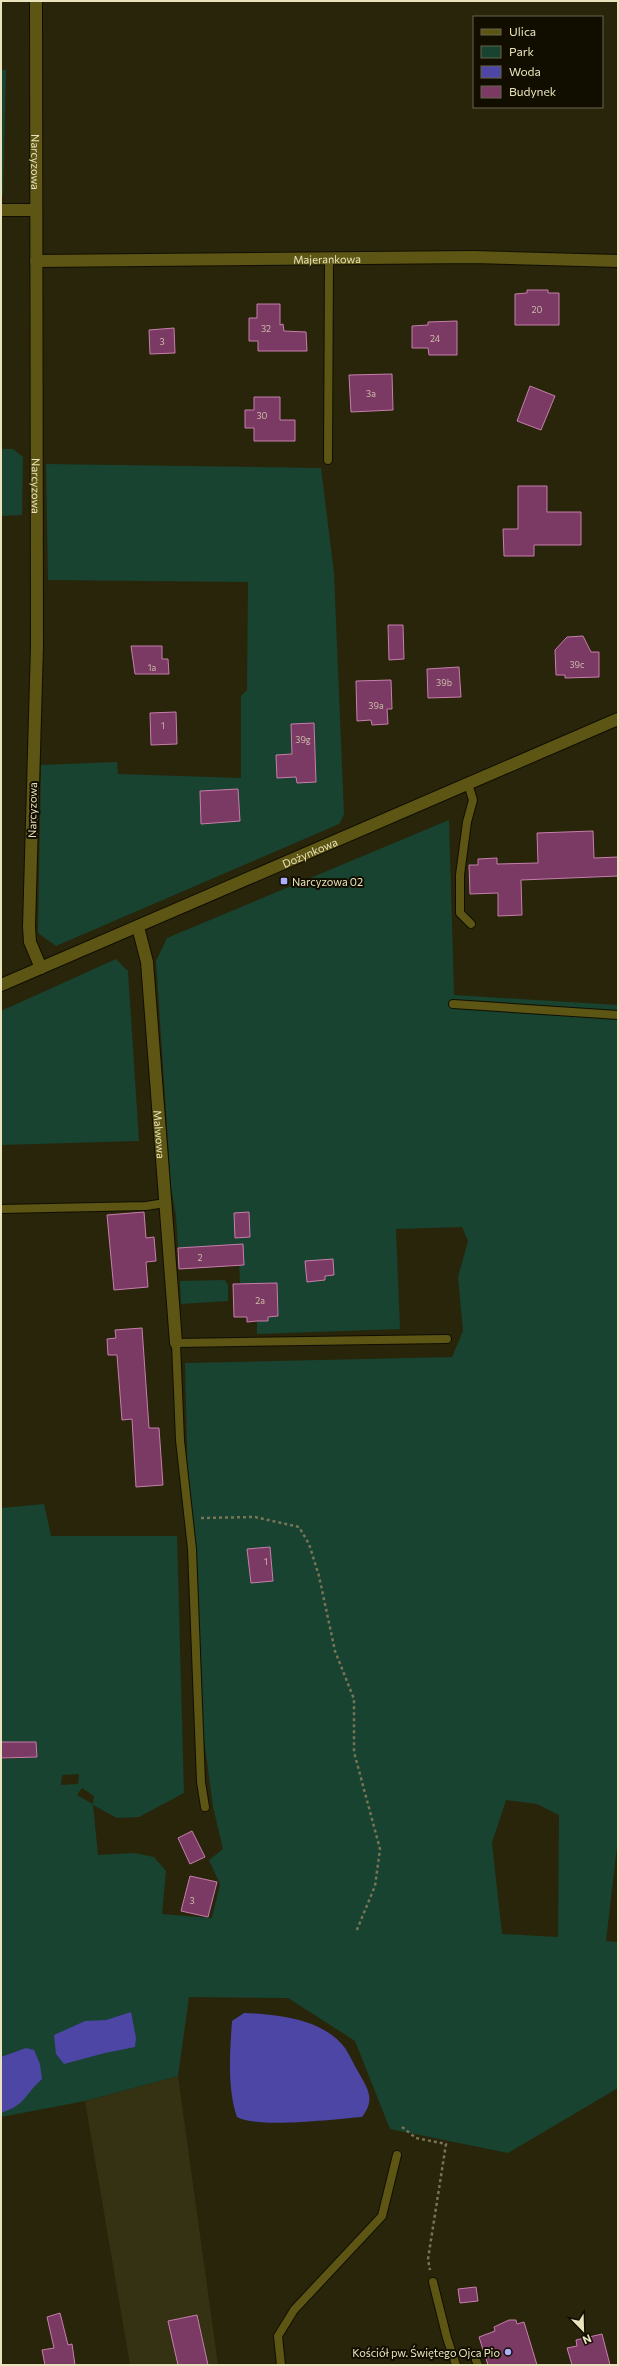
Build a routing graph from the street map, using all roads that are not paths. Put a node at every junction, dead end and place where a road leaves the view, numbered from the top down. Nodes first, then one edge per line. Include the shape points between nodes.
1 (36, 1) edge
2 (1, 210) edge
3 (35, 210) junction
4 (329, 258) junction
5 (36, 261) junction
6 (618, 261) edge
7 (328, 460) dead end
8 (618, 719) edge
9 (468, 784) junction
10 (471, 924) dead end
11 (138, 927) junction
12 (41, 968) junction
13 (1, 985) edge
14 (453, 1004) dead end
15 (618, 1015) edge
16 (165, 1202) junction
17 (1, 1209) edge
18 (447, 1339) dead end
19 (176, 1343) junction
20 (205, 1807) dead end
21 (398, 2156) dead end
22 (432, 2282) dead end
23 (281, 2365) edge
24 (456, 2365) edge

1 - 3 street, Narcyzowa
2 - 3 street
3 - 5 street, Narcyzowa
4 - 5 street, Majerankowa
4 - 6 street, Majerankowa via 473,257
4 - 7 lane
5 - 12 street, Narcyzowa via 37,646 29,928 30,942
8 - 9 street, Dożynkowa
9 - 10 lane via 473,800 467,822 460,875 460,913
9 - 11 street, Dożynkowa
11 - 12 street, Dożynkowa
11 - 16 street, Malwowa via 147,962
12 - 13 street, Dożynkowa
14 - 15 lane
16 - 17 lane via 146,1206
16 - 19 street, Malwowa
18 - 19 lane
19 - 20 lane via 180,1440 192,1549 201,1782
21 - 23 lane via 382,2216 294,2310 278,2336
22 - 24 lane

